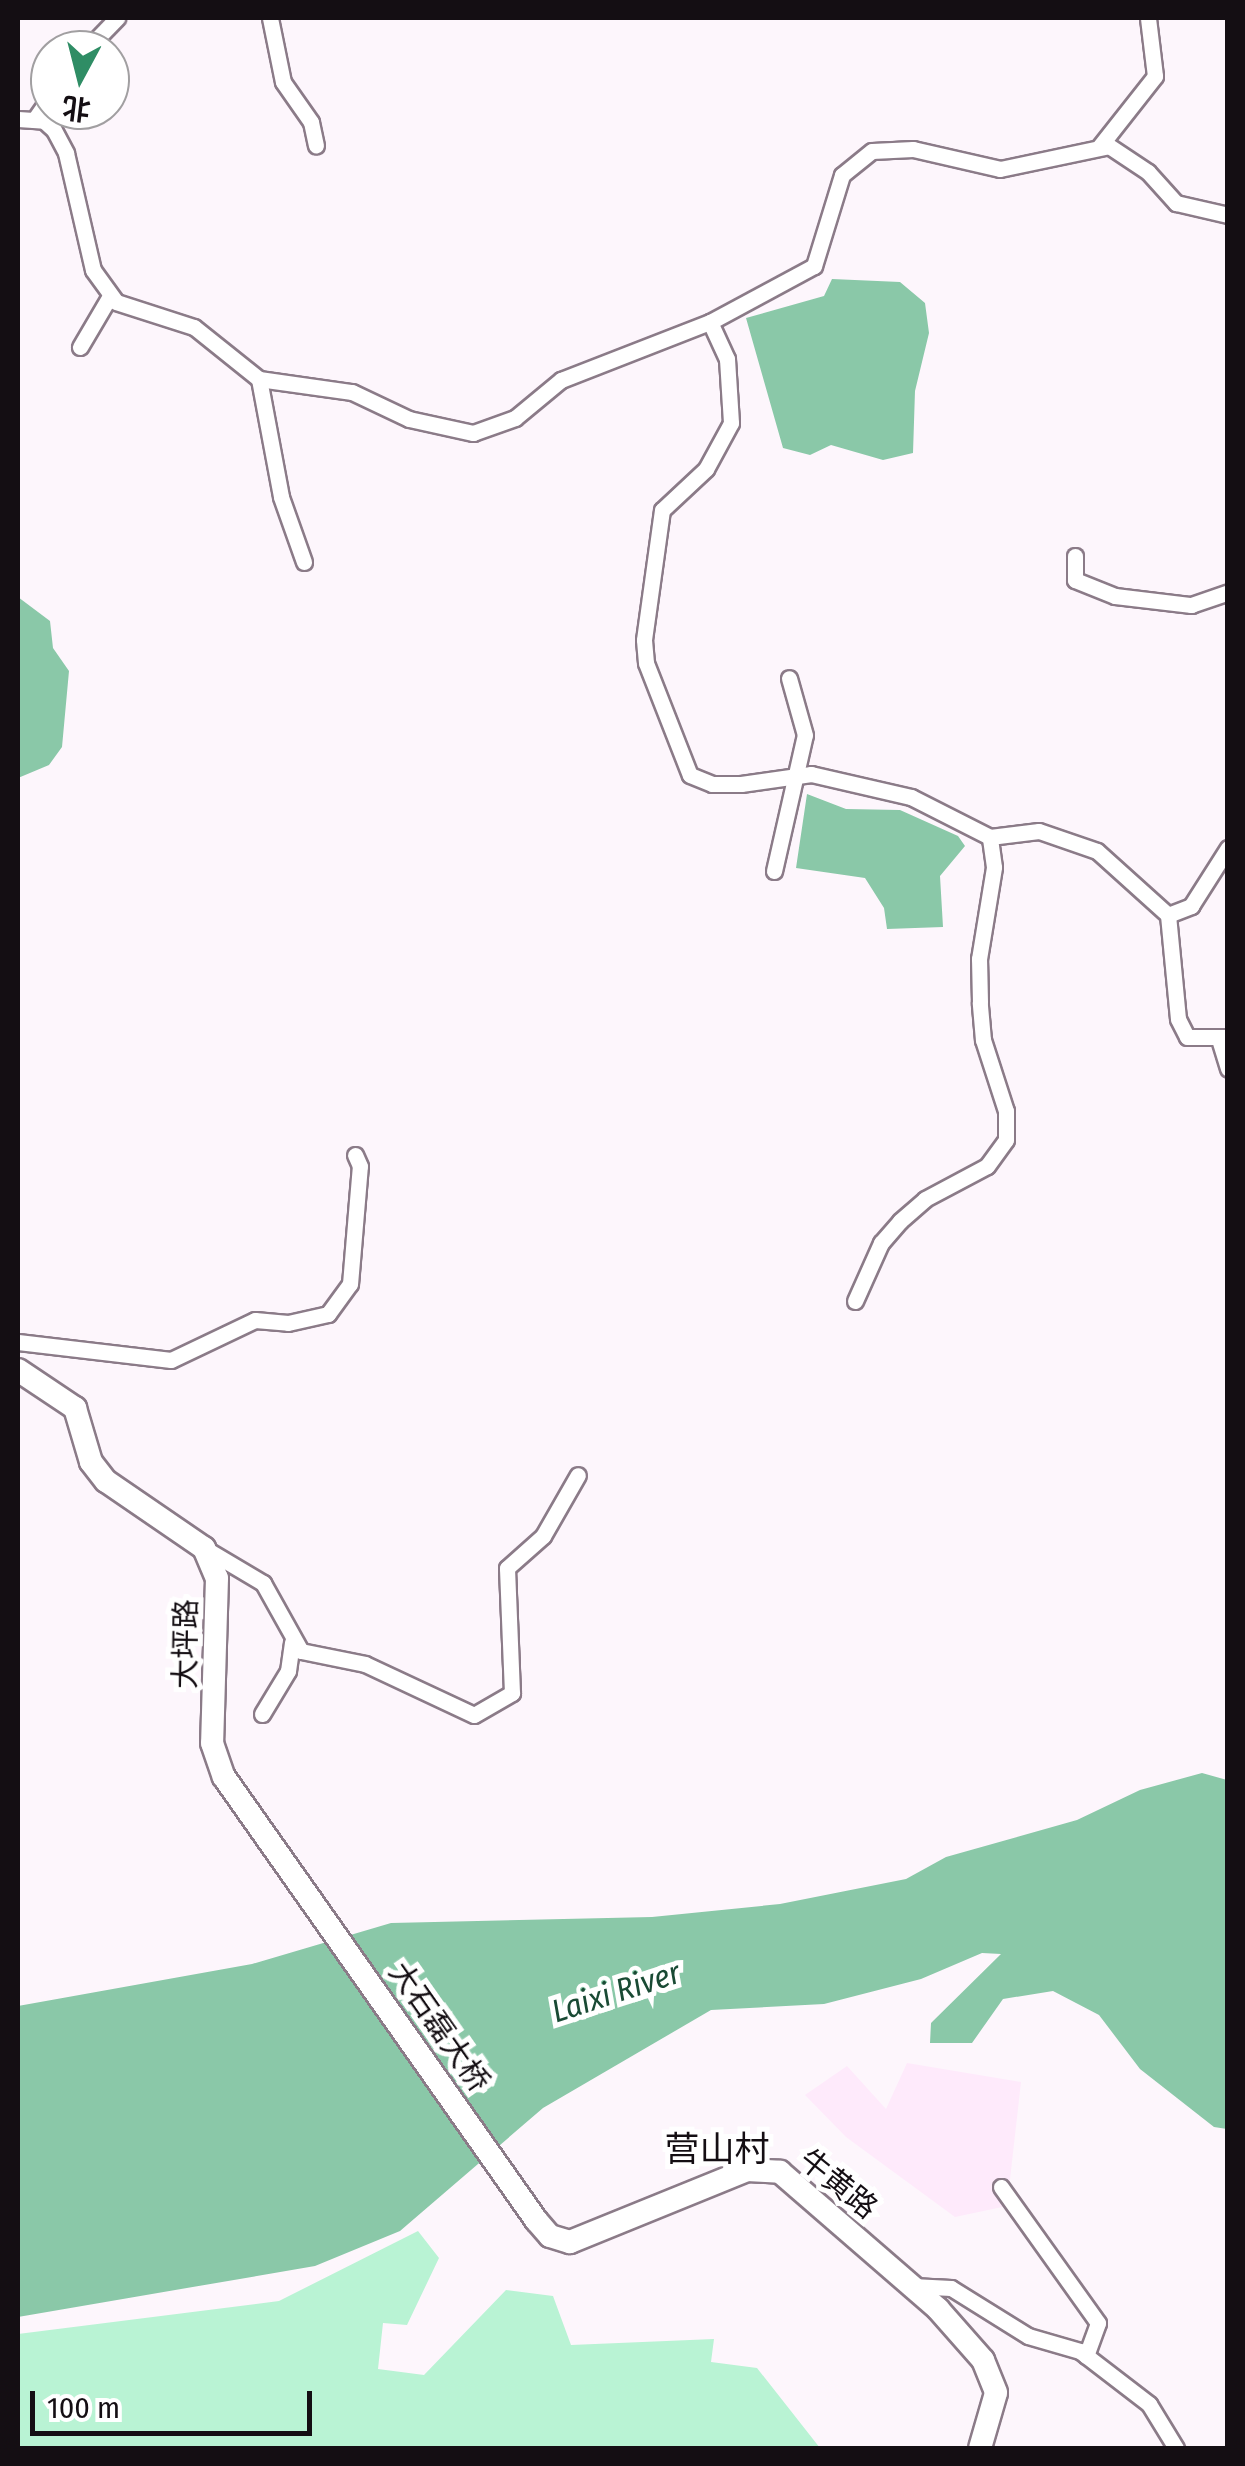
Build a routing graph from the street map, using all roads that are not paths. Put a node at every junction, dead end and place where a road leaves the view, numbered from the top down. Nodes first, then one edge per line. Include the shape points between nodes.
1 (270, 18) edge
2 (1148, 18) edge
3 (26, 120) edge
4 (316, 145) dead end
5 (1100, 146) junction
6 (1228, 216) edge
7 (110, 296) junction
8 (710, 322) junction
9 (80, 347) dead end
10 (259, 379) junction
11 (1075, 556) dead end
12 (304, 562) dead end
13 (1228, 592) edge
14 (789, 678) dead end
15 (798, 776) junction
16 (990, 837) junction
17 (1228, 848) edge
18 (774, 871) dead end
19 (1168, 915) junction
20 (1223, 1038) edge
21 (1228, 1070) edge
22 (355, 1155) dead end
23 (855, 1301) dead end
24 (18, 1342) edge
25 (18, 1370) edge
26 (578, 1475) dead end
27 (204, 1548) junction
28 (292, 1642) junction
29 (262, 1714) dead end
30 (292, 1868) joint
31 (1001, 2187) dead end
32 (536, 2220) joint
33 (912, 2286) junction
34 (1086, 2356) junction
35 (980, 2448) edge
36 (1176, 2448) edge

1 - 4 street via 282,82 311,122
2 - 5 street via 1154,76
3 - 7 street via 54,130 66,153 93,270
5 - 6 street via 1129,156 1176,204
5 - 8 street via 1000,169 913,149 872,151 842,175 814,266
7 - 9 street
7 - 10 street via 194,328
8 - 10 street via 561,380 515,418 472,434 409,419 352,392
8 - 15 street via 727,360 731,423 706,469 662,510 646,663 690,774 726,784
10 - 12 street via 281,497
11 - 13 street via 1076,580 1116,596 1192,606
14 - 15 street via 804,736
15 - 16 street via 883,788
15 - 18 street
16 - 19 street via 1039,830 1097,851
16 - 23 street via 994,867 978,958 980,1002 983,1040 1006,1111 1006,1140 987,1166 924,1199 900,1221 881,1243
17 - 19 street via 1191,906
19 - 20 street via 1178,1019 1186,1037
20 - 21 street
22 - 24 street via 360,1166 350,1284 328,1314 288,1323 254,1320 171,1360
25 - 27 main road via 75,1408 91,1462 106,1481
26 - 28 street via 542,1536 507,1568 514,1676 502,1703 474,1715 458,1713 387,1673 301,1651
27 - 28 street via 263,1583
27 - 30 main road, 大坪路 via 217,1578 212,1743 224,1777
28 - 29 street via 288,1671
30 - 32 main road, 大石磊大桥
31 - 34 street via 1098,2323
32 - 33 main road, 牛黄路 via 550,2236 581,2239 764,2168 791,2180
33 - 34 street via 951,2288 1028,2336
33 - 35 main road, 牛黄路 via 969,2343 995,2382 995,2407
34 - 36 street via 1149,2404

